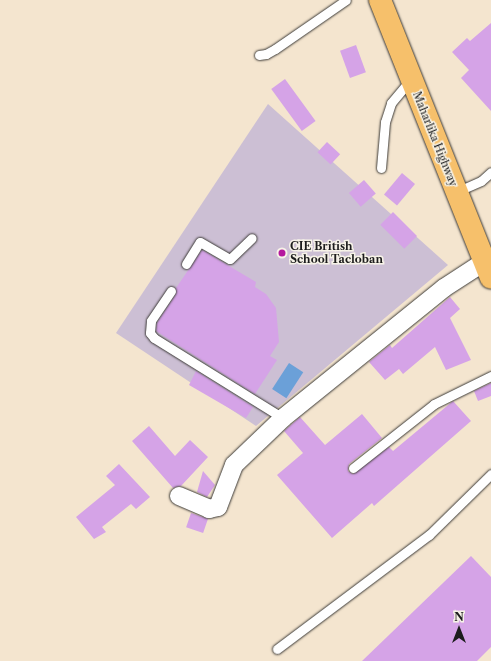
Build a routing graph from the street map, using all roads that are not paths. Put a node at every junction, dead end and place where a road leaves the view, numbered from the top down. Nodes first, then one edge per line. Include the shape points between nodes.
1 (346, 0) edge
2 (380, 0) edge
3 (259, 55) dead end
4 (411, 80) junction
5 (381, 168) dead end
6 (491, 172) edge
7 (456, 192) junction
8 (252, 238) dead end
9 (186, 264) dead end
10 (487, 270) edge
11 (171, 291) dead end
12 (491, 376) edge
13 (283, 418) junction
14 (353, 468) dead end
15 (491, 474) edge
16 (179, 496) dead end
17 (277, 649) dead end

1 - 3 lane via 275,49
2 - 4 main road, Maharlika Highway
4 - 5 lane via 391,103 385,122
4 - 7 main road, Maharlika Highway
6 - 7 lane via 481,181
7 - 10 main road, Maharlika Highway
8 - 9 lane via 230,259 200,242
10 - 13 street via 444,288
11 - 13 lane via 151,321 150,333 154,338
12 - 14 lane via 434,404
13 - 16 street via 234,465 218,507 209,509
15 - 17 lane via 429,535

